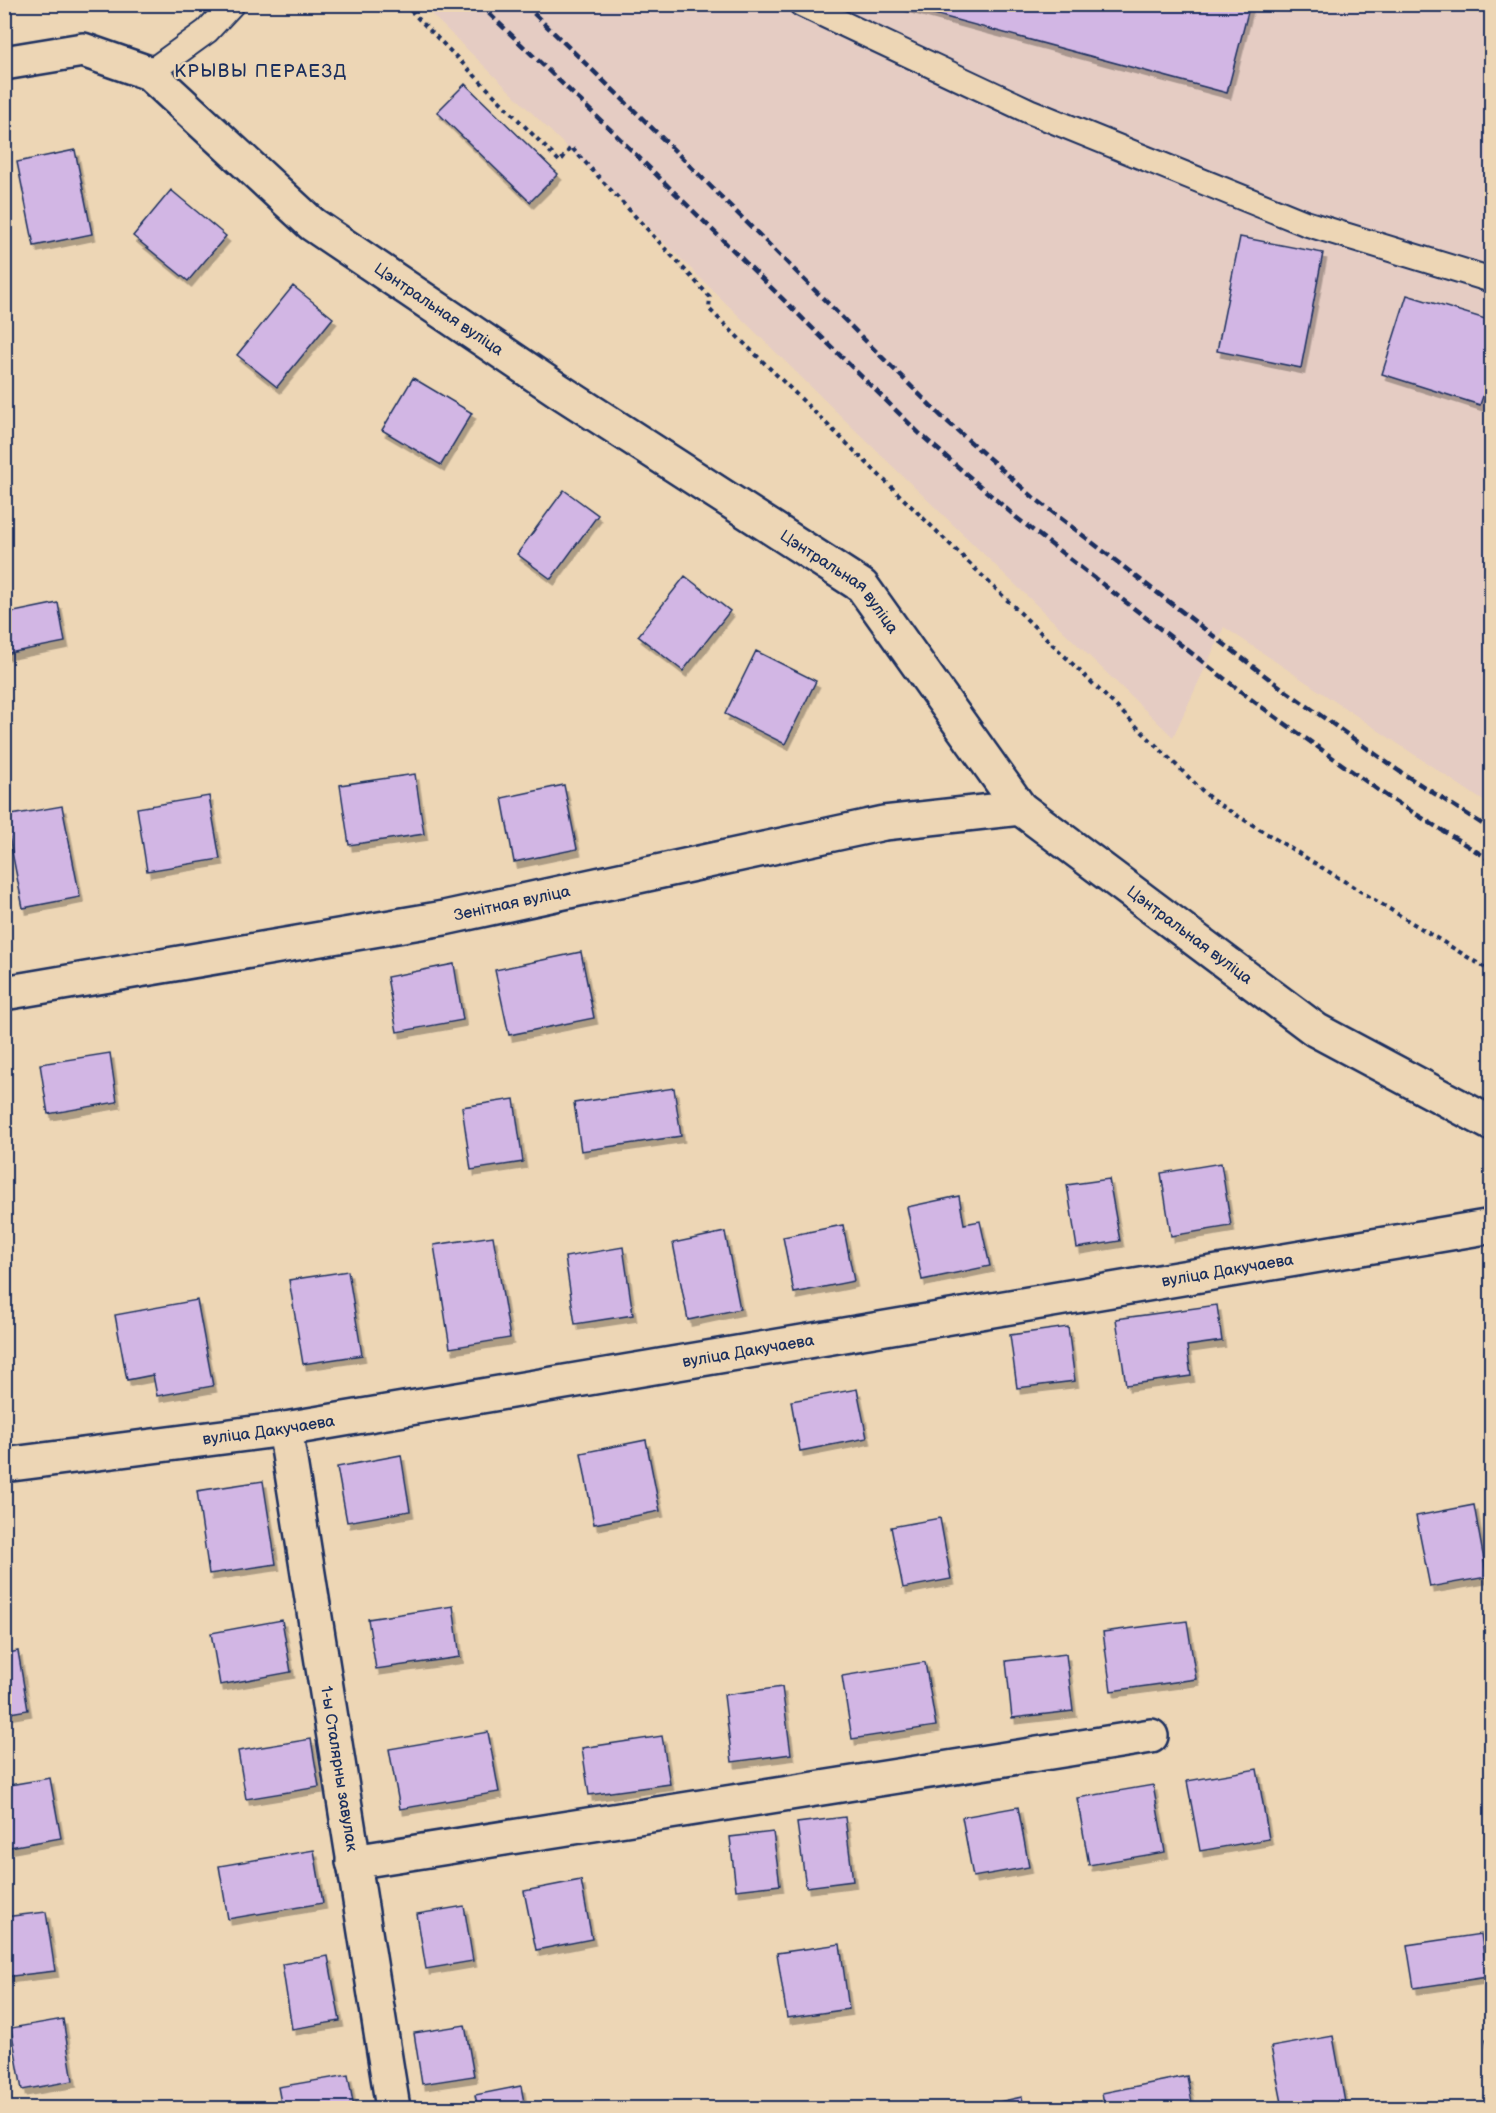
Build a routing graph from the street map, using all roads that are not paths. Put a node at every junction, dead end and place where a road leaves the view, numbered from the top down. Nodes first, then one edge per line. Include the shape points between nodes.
1 (232, 4) edge
2 (801, 4) edge
3 (4, 63) edge
4 (149, 73) junction
5 (1491, 280) edge
6 (1020, 808) junction
7 (4, 993) edge
8 (1491, 1124) edge
9 (1491, 1226) edge
10 (285, 1429) junction
11 (4, 1466) edge
12 (1151, 1736) dead end
13 (354, 1862) junction
14 (393, 2109) edge

1 - 4 lane via 207,31
2 - 5 lane via 1029,111 1305,223
3 - 4 street via 83,50
4 - 6 street, Цэнтральная вуліца via 312,224 558,390 862,586
6 - 7 street, Зенітная вуліца via 884,823 444,918
6 - 8 street, Цэнтральная вуліца via 1316,1030
9 - 10 street, вуліца Дакучаева
10 - 11 street, вуліца Дакучаева
10 - 13 street, 1-ы Сталярны завулак
12 - 13 street
13 - 14 street, 1-ы Сталярны завулак

